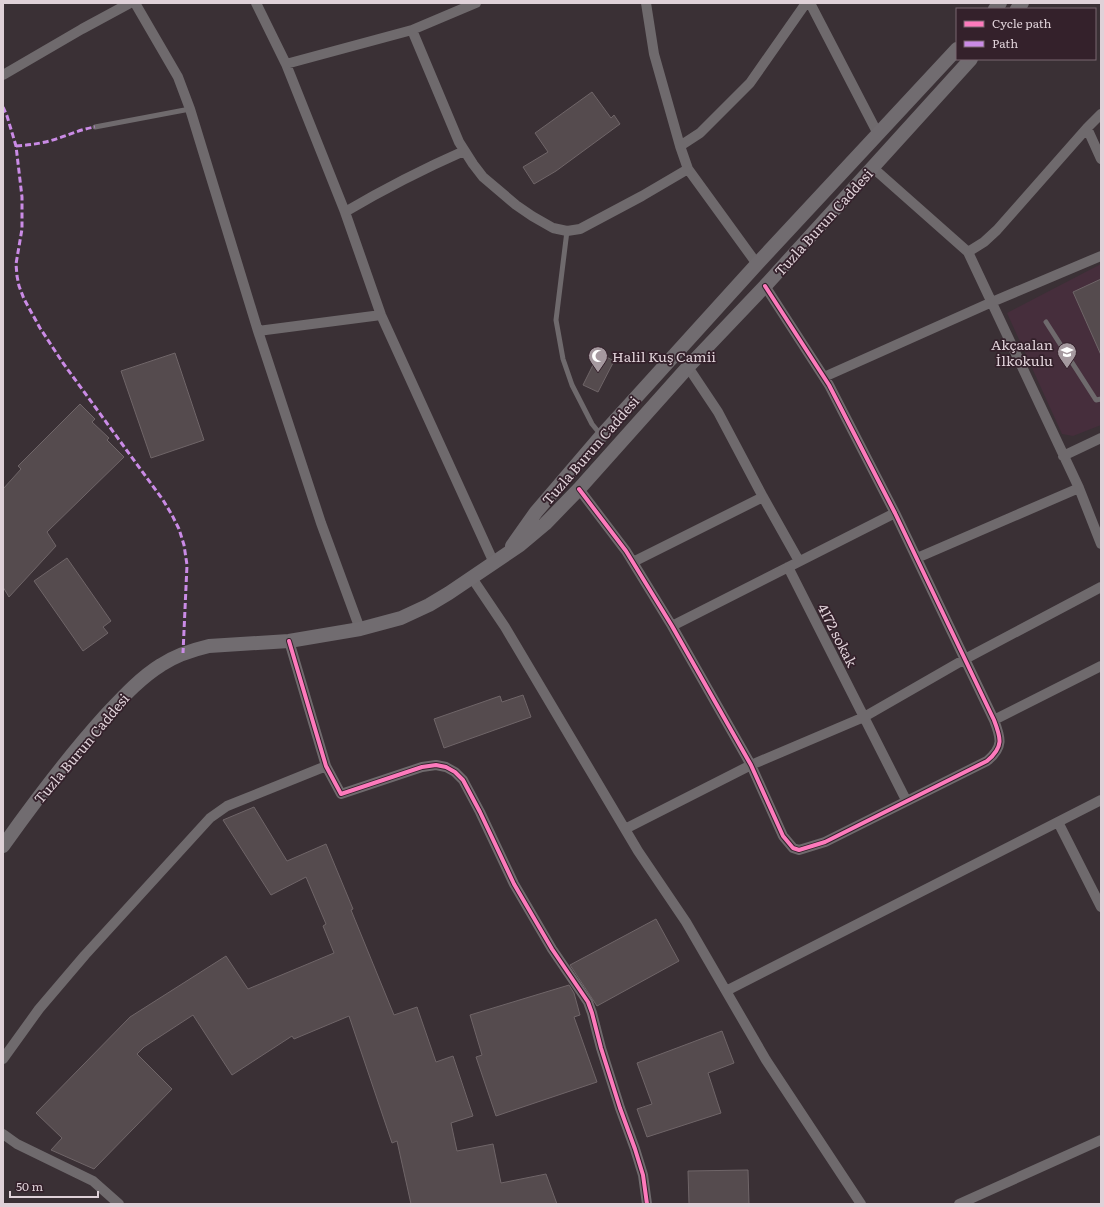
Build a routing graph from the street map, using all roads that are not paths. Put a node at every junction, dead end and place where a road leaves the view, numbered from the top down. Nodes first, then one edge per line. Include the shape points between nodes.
1 (130, 3) edge
2 (135, 3) edge
3 (256, 3) edge
4 (476, 3) edge
5 (646, 3) edge
6 (806, 3) edge
7 (810, 3) edge
8 (412, 30) junction
9 (956, 50) edge
10 (970, 60) edge
11 (286, 64) junction
12 (3, 75) edge
13 (190, 109) junction
14 (1101, 114) edge
15 (94, 127) dead end
16 (1087, 128) junction
17 (878, 134) junction
18 (680, 146) junction
19 (464, 151) junction
20 (1101, 160) edge
21 (872, 167) junction
22 (688, 169) junction
23 (345, 212) junction
24 (567, 231) junction
25 (968, 252) junction
26 (1101, 256) edge
27 (757, 264) junction
28 (765, 286) junction
29 (992, 302) junction
30 (382, 315) junction
31 (1046, 322) dead end
32 (258, 331) junction
33 (688, 367) junction
34 (824, 377) junction
35 (1101, 399) edge
36 (601, 436) junction
37 (1101, 438) edge
38 (1064, 456) junction
39 (1079, 488) junction
40 (579, 489) junction
41 (763, 497) junction
42 (895, 513) junction
43 (1101, 544) edge
44 (506, 555) junction
45 (917, 558) junction
46 (633, 562) junction
47 (799, 562) junction
48 (494, 563) junction
49 (788, 567) junction
50 (472, 578) junction
51 (1101, 587) edge
52 (672, 626) junction
53 (360, 629) junction
54 (289, 641) junction
55 (964, 659) junction
56 (1101, 666) edge
57 (864, 717) junction
58 (994, 720) junction
59 (751, 765) junction
60 (326, 766) junction
61 (906, 800) junction
62 (1101, 800) edge
63 (1058, 822) junction
64 (625, 830) junction
65 (3, 846) edge
66 (1101, 907) edge
67 (726, 991) junction
68 (3, 1058) edge
69 (3, 1134) edge
70 (1101, 1140) edge
71 (119, 1204) edge
72 (647, 1204) edge
73 (860, 1204) edge
74 (959, 1204) edge

1 - 12 street
2 - 13 street via 178,78
3 - 11 street
4 - 8 street
5 - 18 street via 654,54
6 - 18 street via 750,83 700,133
7 - 17 street
8 - 11 street
8 - 19 street
9 - 17 main road, Tuzla Burun Caddesi
10 - 21 main road, Tuzla Burun Caddesi
11 - 23 street
13 - 15 lane
13 - 32 street
14 - 16 street
16 - 20 street
16 - 25 street via 997,230
17 - 27 main road, Tuzla Burun Caddesi
18 - 22 street
19 - 23 street via 430,165
19 - 24 street via 483,177 510,200 553,228
21 - 25 street
21 - 28 main road, Tuzla Burun Caddesi
22 - 24 street via 592,224
22 - 27 street
23 - 30 street
24 - 36 lane via 556,320 563,359 572,385
25 - 29 street
26 - 29 street
27 - 36 main road, Tuzla Burun Caddesi
28 - 33 main road, Tuzla Burun Caddesi
28 - 34 street
29 - 34 street
29 - 38 street
30 - 32 street
30 - 48 street
31 - 35 lane via 1096,400
32 - 53 street via 321,523
33 - 40 main road, Tuzla Burun Caddesi
33 - 41 street via 718,412
34 - 42 street
36 - 44 main road, Tuzla Burun Caddesi via 536,512
37 - 38 street
38 - 39 street
39 - 43 street
39 - 45 street
40 - 44 main road, Tuzla Burun Caddesi via 545,524
40 - 46 street
41 - 46 street
41 - 47 street
42 - 45 street
42 - 47 street
44 - 48 main road, Tuzla Burun Caddesi
45 - 55 street
46 - 52 street
47 - 49 street
48 - 50 main road, Tuzla Burun Caddesi
49 - 52 street
49 - 57 street, 4172 sokak
50 - 53 main road, Tuzla Burun Caddesi via 411,614
50 - 64 street via 505,627
51 - 55 street
52 - 59 street
53 - 54 main road, Tuzla Burun Caddesi
54 - 60 street
54 - 65 main road, Tuzla Burun Caddesi via 209,646 183,653 161,665 133,687 91,732
55 - 57 street
55 - 58 street
56 - 58 street
57 - 59 street
57 - 61 street, 4172 sokak
58 - 61 street via 1000,734 1000,743 993,756
59 - 61 street via 783,836 793,848 800,850 825,842
59 - 64 street
60 - 68 street via 227,806 210,818 85,955 39,1009
60 - 72 street via 341,794 422,767 436,765 455,772 463,780 514,884 552,949 588,1002 643,1175
62 - 63 street
63 - 66 street
63 - 67 street
64 - 67 street via 686,922
67 - 73 street via 776,1076
69 - 71 street via 17,1144 93,1182
70 - 74 street

